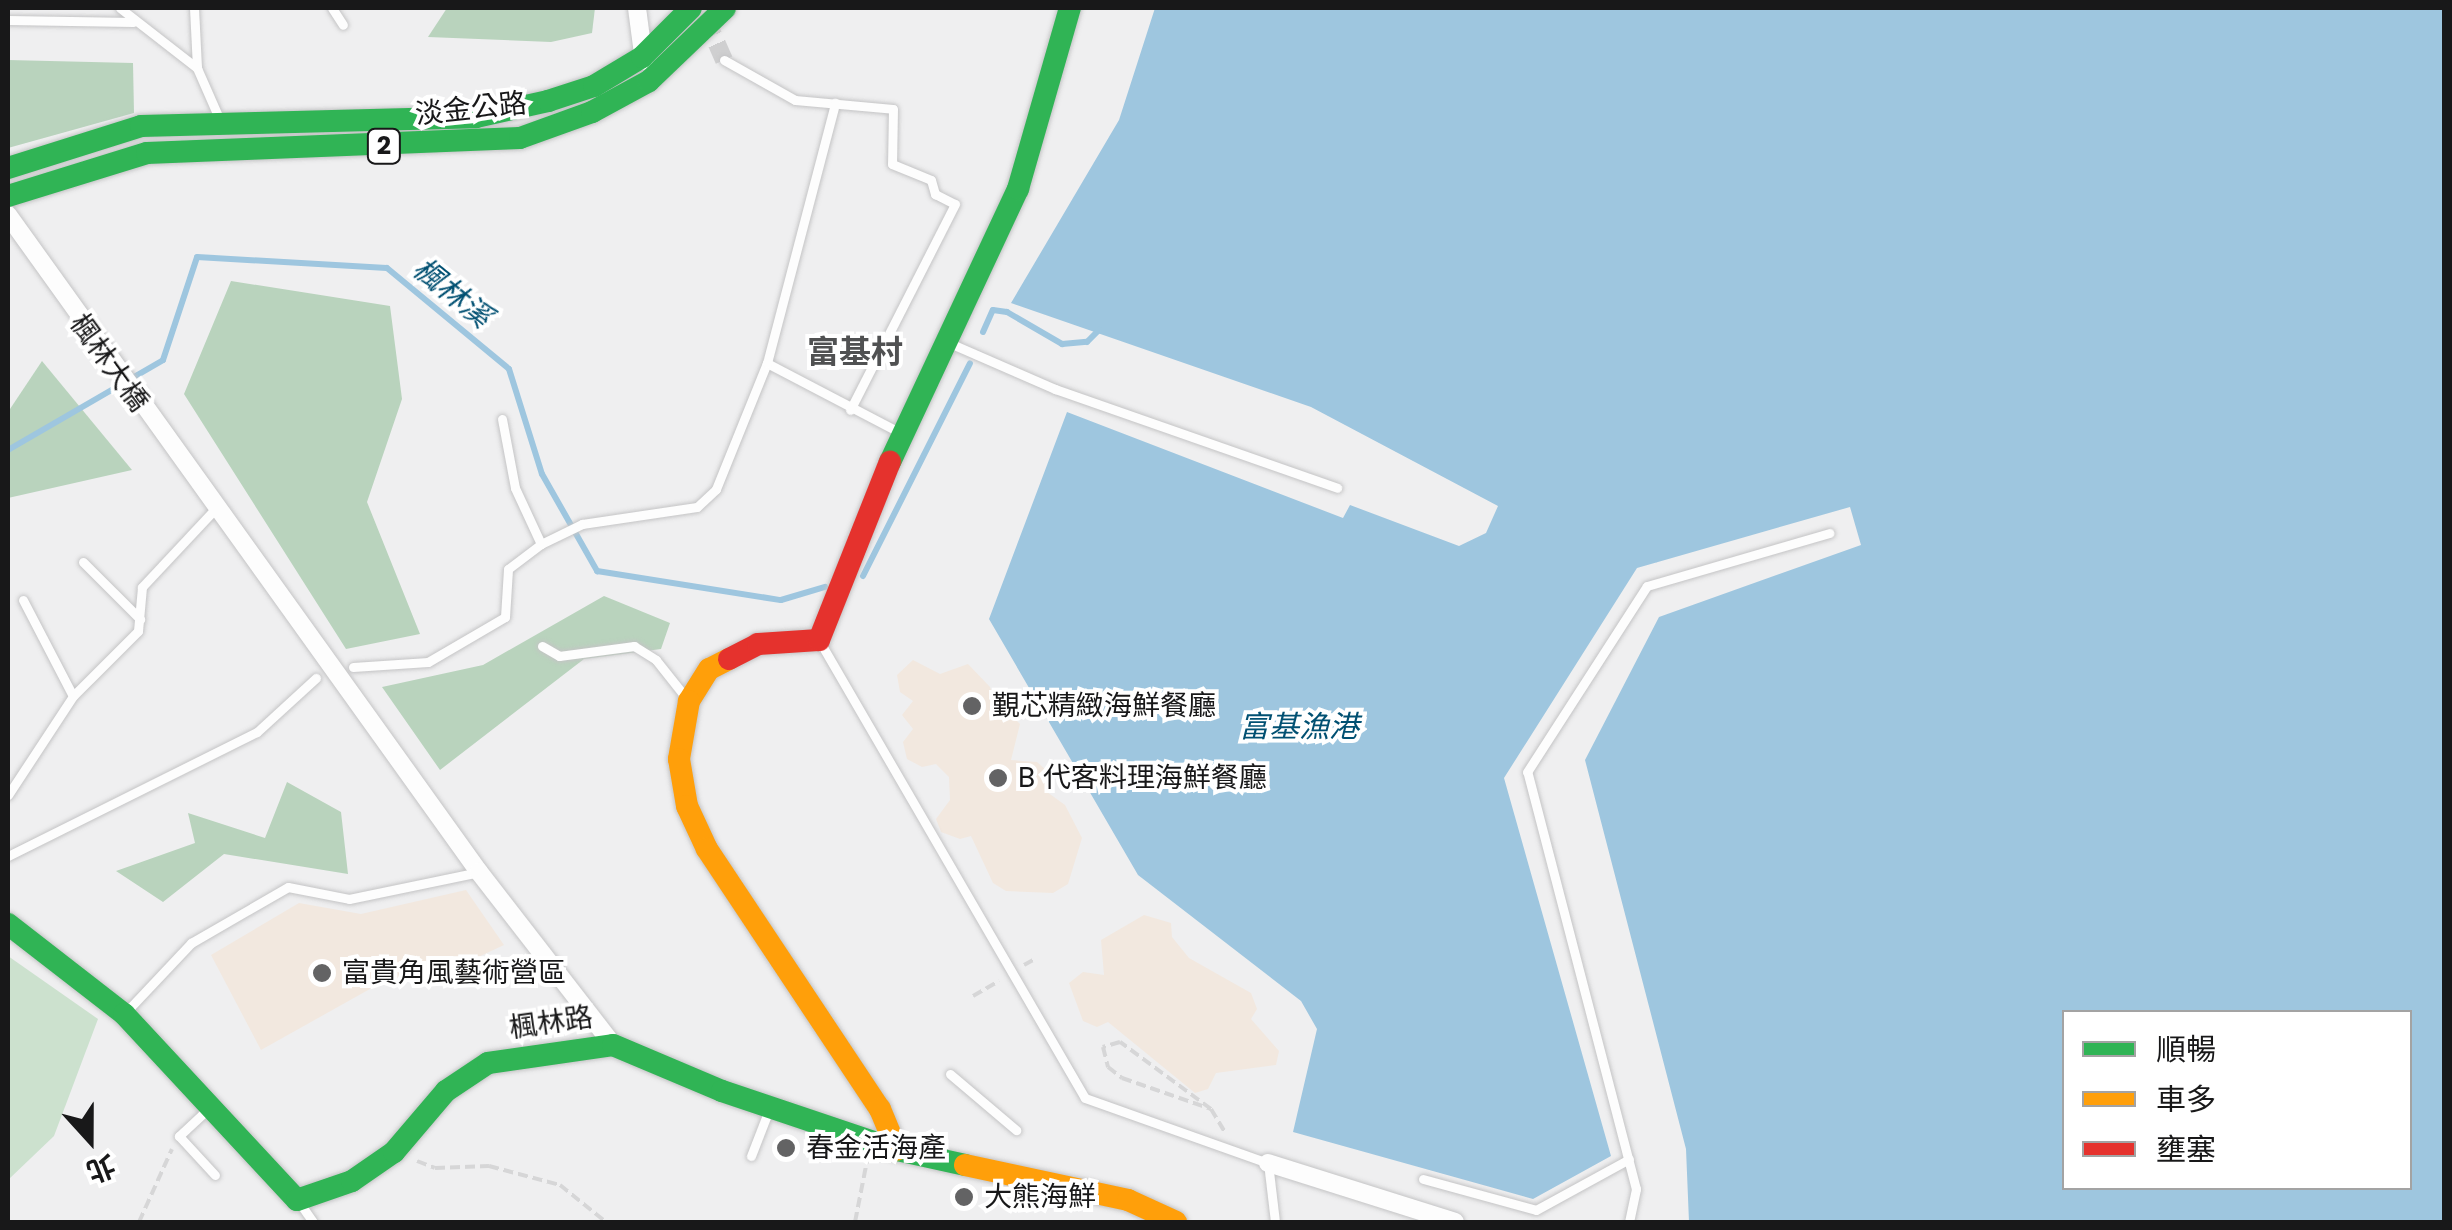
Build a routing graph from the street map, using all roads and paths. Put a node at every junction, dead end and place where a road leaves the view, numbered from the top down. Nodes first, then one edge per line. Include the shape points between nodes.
1 (120, 8) edge
2 (194, 8) edge
3 (332, 8) edge
4 (637, 8) edge
5 (690, 8) edge
6 (724, 8) edge
7 (1070, 8) edge
8 (8, 20) edge
9 (134, 22) junction
10 (344, 25) dead end
11 (642, 57) junction
12 (724, 60) tunnel mouth
13 (198, 68) junction
14 (648, 81) junction
15 (835, 104) junction
16 (220, 120) junction
17 (228, 144) junction
18 (8, 168) edge
19 (8, 196) edge
20 (8, 216) edge
21 (945, 341) junction
22 (767, 363) junction
23 (850, 410) junction
24 (502, 419) dead end
25 (901, 433) junction
26 (1337, 488) dead end
27 (215, 510) junction
28 (1829, 533) dead end
29 (542, 544) junction
30 (83, 562) dead end
31 (23, 600) dead end
32 (140, 619) junction
33 (820, 640) junction
34 (542, 646) dead end
35 (352, 667) dead end
36 (316, 678) dead end
37 (72, 696) junction
38 (689, 701) junction
39 (8, 795) edge
40 (8, 856) edge
41 (479, 872) junction
42 (8, 924) edge
43 (124, 1014) junction
44 (613, 1045) junction
45 (950, 1074) dead end
46 (214, 1103) junction
47 (770, 1106) junction
48 (1211, 1109) junction
49 (1016, 1130) dead end
50 (179, 1136) junction
51 (874, 1142) junction
52 (897, 1150) junction
53 (394, 1152) junction
54 (1238, 1152) junction
55 (752, 1156) dead end
56 (1629, 1159) junction
57 (1268, 1163) junction
58 (216, 1175) dead end
59 (1423, 1178) dead end
60 (298, 1200) junction
61 (140, 1222) edge
62 (312, 1222) edge
63 (606, 1222) edge
64 (855, 1222) edge
65 (1176, 1222) edge
66 (1274, 1222) edge
67 (1455, 1222) edge
68 (1629, 1222) edge

1 - 9 lane
2 - 13 lane
3 - 10 lane
4 - 11 street
5 - 11 street, 淡金公路 / 2
6 - 14 street, 淡金公路 / 2
7 - 21 street via 1018,189
8 - 9 lane
9 - 13 lane
11 - 14 street
11 - 16 street, 淡金公路 / 2 via 594,86 476,117
12 - 15 lane via 794,100
13 - 16 lane
14 - 17 street, 淡金公路 / 2 via 592,112 520,138
15 - 22 lane
15 - 23 lane via 893,109 892,164 931,180 936,194 955,204
16 - 17 lane
16 - 18 street, 淡金公路 / 2 via 141,126
17 - 19 street, 淡金公路 / 2 via 147,153
20 - 27 street, 楓林大橋
21 - 25 street
21 - 26 lane via 1056,389
22 - 23 lane
22 - 29 lane via 716,489 697,508 582,524
23 - 25 lane
24 - 29 lane via 515,488
25 - 33 street
27 - 32 lane via 142,587
27 - 41 street, 楓林大橋
28 - 56 lane via 1647,586 1527,772
29 - 35 lane via 508,570 505,617 488,632 428,662
30 - 32 lane
31 - 37 lane
32 - 37 lane via 138,631
33 - 38 street via 758,644 709,669
33 - 54 lane via 1085,1098
34 - 38 lane via 559,656 634,646 656,660
36 - 40 lane via 257,732
37 - 39 lane
38 - 52 street via 678,759 687,806 707,849 880,1109
41 - 43 lane via 349,899 288,887 191,943
41 - 44 street, 楓林大橋
42 - 43 street
43 - 46 street
44 - 47 street, 楓林路
44 - 53 street, 楓林路 via 488,1062 446,1091
45 - 49 lane
46 - 50 lane
46 - 60 street
47 - 51 street, 楓林路
47 - 55 lane
48 - 48 path via 1122,1078 1108,1068 1103,1047 1120,1042
48 - 54 path
50 - 58 lane
50 - 61 path
51 - 52 street, 楓林路
51 - 64 path via 856,1196
52 - 65 street, 楓林路 via 1128,1200
53 - 60 street, 楓林路 via 352,1181
53 - 63 path via 435,1168 489,1166 560,1185
54 - 57 lane
56 - 59 lane via 1536,1210
56 - 68 lane via 1636,1188
57 - 66 lane
57 - 67 street
60 - 62 lane

